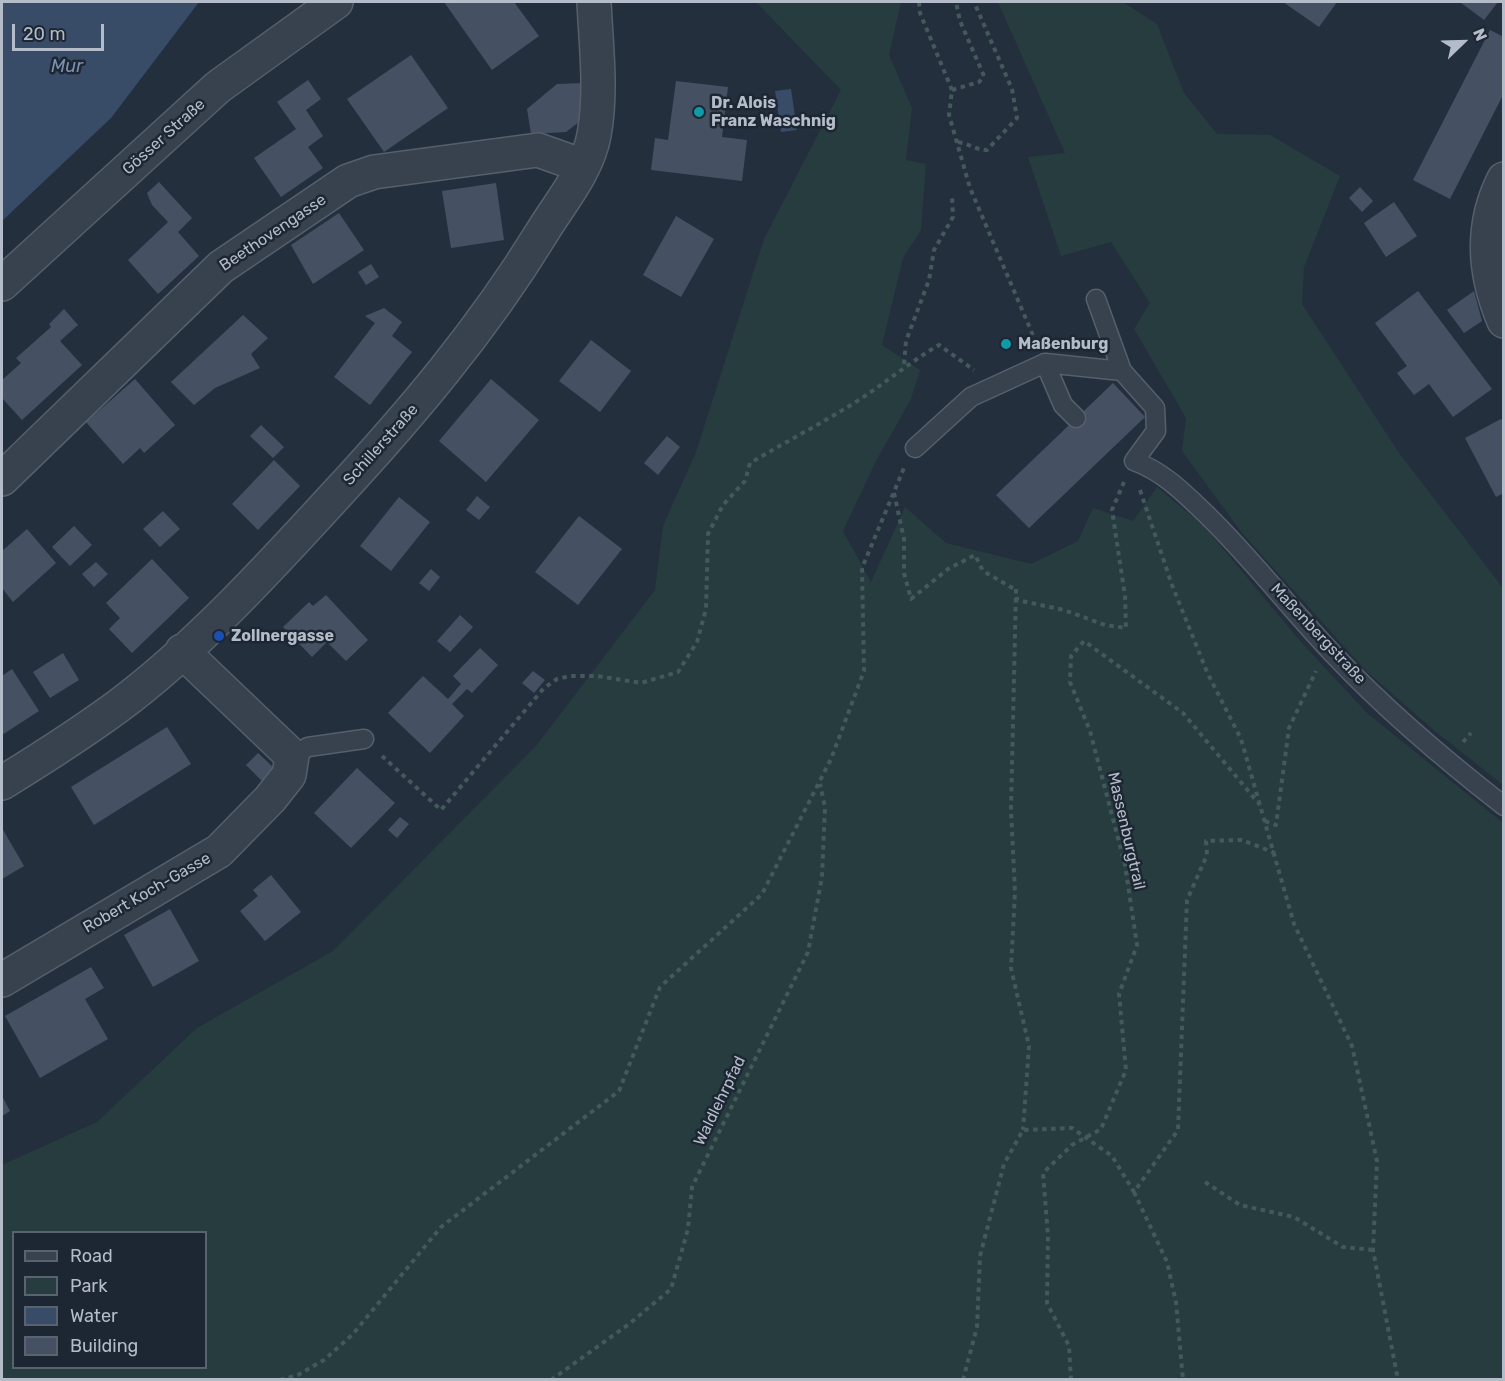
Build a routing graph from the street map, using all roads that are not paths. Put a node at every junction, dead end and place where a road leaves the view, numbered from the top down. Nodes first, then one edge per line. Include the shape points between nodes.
1 (336, 2) edge
2 (594, 2) edge
3 (583, 166) junction
4 (1503, 180) edge
5 (2, 284) edge
6 (1096, 299) dead end
7 (1503, 321) edge
8 (1045, 363) junction
9 (1122, 371) junction
10 (1076, 418) dead end
11 (915, 448) road end
12 (2, 479) edge
13 (183, 651) junction
14 (363, 739) road end
15 (292, 756) junction
16 (2, 783) edge
17 (1503, 806) edge
18 (2, 980) edge

1 - 5 street, Gösser Straße via 218,87
2 - 3 street, Schillerstraße via 598,82 594,136
3 - 12 street, Beethovengasse via 538,150 374,172 348,181 221,267
3 - 13 street, Schillerstraße via 511,282 402,424 296,539
4 - 7 street via 1493,200 1486,230 1490,281
6 - 9 lane
8 - 9 lane
8 - 10 lane via 1063,405
8 - 11 lane via 971,397
9 - 17 lane, Maßenbergstraße via 1155,408 1156,431 1132,463 1154,468 1189,497 1336,657 1406,725
13 - 15 street
13 - 16 street, Schillerstraße via 119,706
14 - 15 lane via 308,747
15 - 18 street, Robert Koch-Gasse via 289,775 219,851

